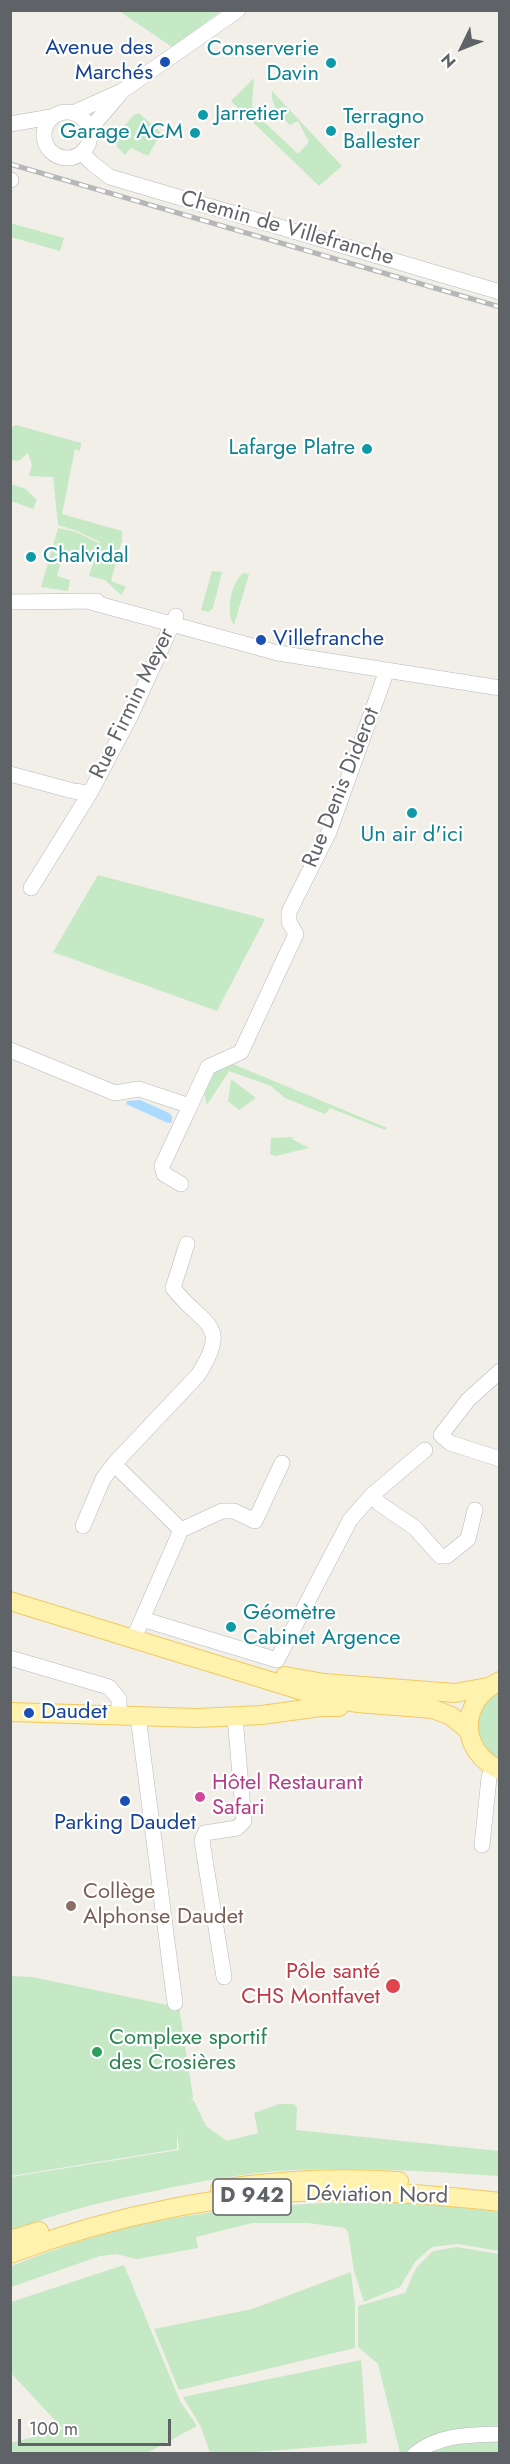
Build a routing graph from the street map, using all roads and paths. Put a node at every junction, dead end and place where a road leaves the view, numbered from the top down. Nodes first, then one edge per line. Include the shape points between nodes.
1 (238, 10) edge
2 (122, 91) junction
3 (75, 112) junction
4 (51, 117) junction
5 (16, 123) edge
6 (90, 129) junction
7 (43, 135) junction
8 (82, 153) junction
9 (500, 292) edge
10 (10, 602) edge
11 (174, 620) junction
12 (387, 670) junction
13 (500, 688) edge
14 (10, 774) edge
15 (90, 792) junction
16 (31, 888) dead end
17 (10, 1050) edge
18 (190, 1106) junction
19 (181, 1184) dead end
20 (187, 1244) dead end
21 (500, 1371) edge
22 (425, 1450) dead end
23 (500, 1459) edge
24 (282, 1463) dead end
25 (114, 1464) junction
26 (372, 1495) junction
27 (475, 1510) dead end
28 (83, 1526) dead end
29 (181, 1530) junction
30 (10, 1601) edge
31 (142, 1619) junction
32 (134, 1638) junction
33 (10, 1658) edge
34 (221, 1664) junction
35 (269, 1682) junction
36 (494, 1684) edge
37 (382, 1688) junction
38 (319, 1696) junction
39 (416, 1708) junction
40 (264, 1710) junction
41 (10, 1712) edge
42 (119, 1715) junction
43 (138, 1716) junction
44 (235, 1717) junction
45 (468, 1730) junction
46 (496, 1768) edge
47 (482, 1845) dead end
48 (224, 1977) dead end
49 (175, 2003) dead end
50 (500, 2190) edge
51 (500, 2202) edge
52 (10, 2240) edge
53 (10, 2254) edge
54 (500, 2434) edge
55 (415, 2454) edge

1 - 2 street
2 - 3 street
2 - 6 street
3 - 4 street via 62,111
3 - 6 street
4 - 5 street
4 - 7 street
5 - 7 street
6 - 8 street via 89,142
7 - 8 street via 47,147 57,156 70,158
8 - 9 street, Chemin de Villefranche via 110,177
10 - 11 street via 108,600
11 - 12 street via 327,660
11 - 15 street, Rue Firmin Meyer via 131,715
12 - 13 street
12 - 18 street, Rue Denis Diderot via 329,832 289,912 289,922 296,934 241,1052 208,1067
14 - 15 street, Rue Firmin Meyer
15 - 16 street, Rue Firmin Meyer
17 - 18 street via 115,1093 139,1089
18 - 19 street, Rue Denis Diderot via 162,1166 164,1174
20 - 25 street via 173,1288 213,1330 215,1342 198,1375
21 - 23 street via 468,1400 441,1435 450,1443
22 - 26 street
24 - 29 street via 255,1521 234,1511 222,1511
25 - 28 street via 103,1479
25 - 29 street
26 - 27 street via 415,1528 440,1556 447,1556 468,1539
26 - 31 street via 350,1520 276,1660
29 - 31 street
30 - 32 main road
31 - 32 street
32 - 34 main road
33 - 42 street via 109,1687 119,1699
34 - 35 main road
34 - 37 main road via 324,1683
35 - 38 main road
35 - 40 main road via 274,1692
36 - 37 main road via 455,1693
36 - 45 main road via 472,1706
37 - 38 main road
38 - 39 main road
38 - 40 main road
39 - 44 main road via 320,1707
39 - 45 main road via 442,1712
40 - 44 main road
41 - 42 main road
42 - 43 main road
43 - 44 main road
43 - 49 street
44 - 48 street via 244,1821 237,1828 205,1833 202,1841
45 - 46 main road via 476,1751
46 - 47 street
50 - 52 main road, Déviation Nord via 368,2179 247,2185 112,2209
51 - 53 main road, Déviation Nord / D 942 via 342,2191 269,2195 118,2220
54 - 55 street via 450,2437

